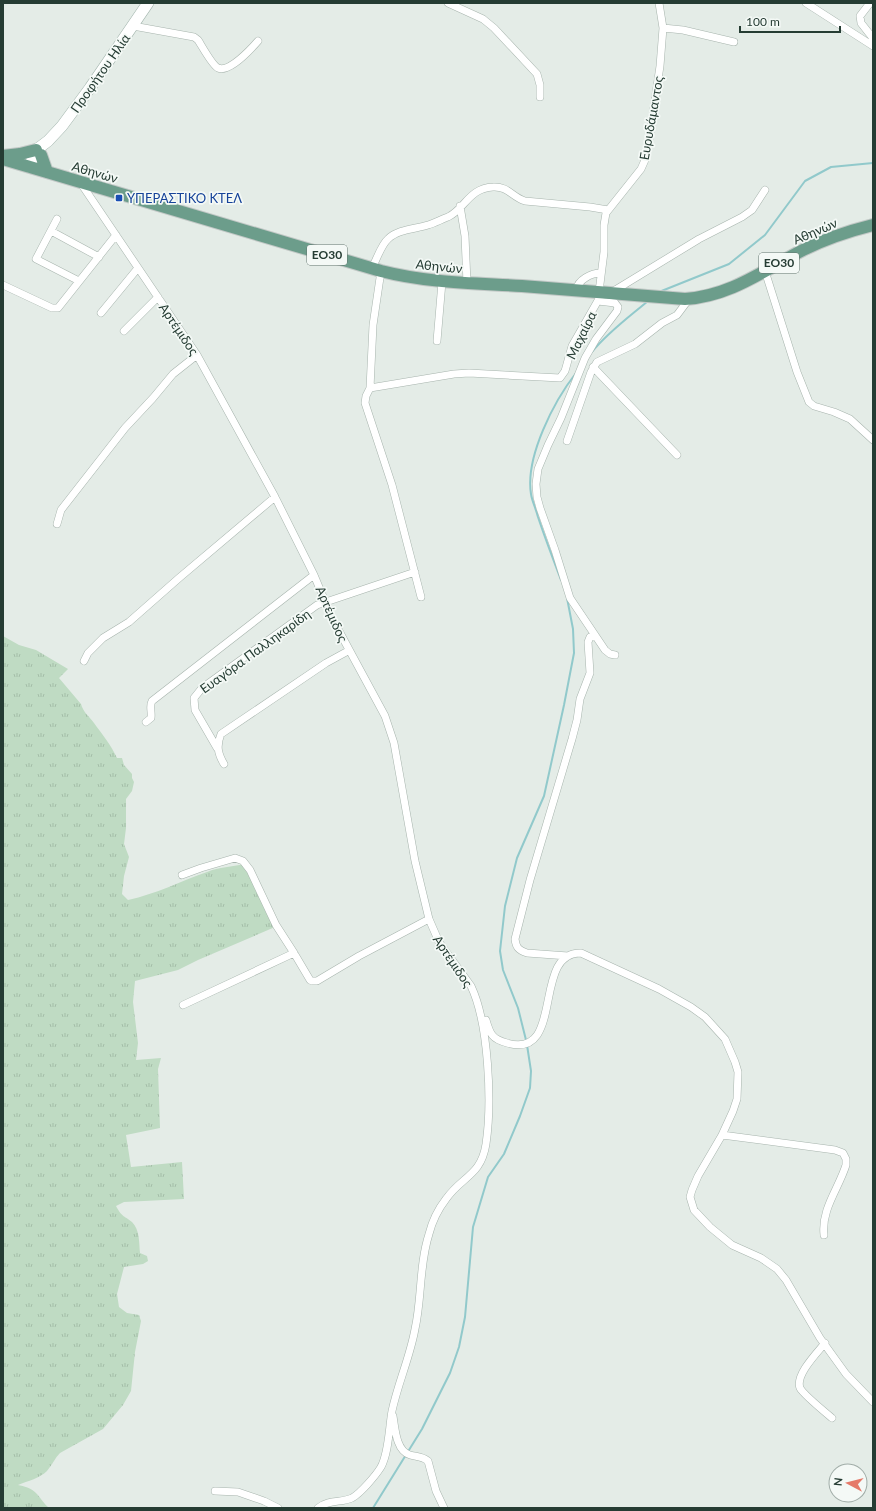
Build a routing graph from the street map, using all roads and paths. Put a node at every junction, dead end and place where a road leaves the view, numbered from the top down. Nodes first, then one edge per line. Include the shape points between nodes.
1 (148, 3) edge
2 (448, 3) edge
3 (658, 3) edge
4 (806, 3) edge
5 (870, 3) edge
6 (133, 26) junction
7 (663, 28) junction
8 (258, 41) dead end
9 (734, 42) dead end
10 (872, 45) edge
11 (540, 97) dead end
12 (39, 152) junction
13 (3, 157) edge
14 (37, 169) junction
15 (80, 182) junction
16 (765, 190) dead end
17 (460, 206) junction
18 (608, 210) junction
19 (57, 219) dead end
20 (873, 225) edge
21 (51, 231) junction
22 (116, 235) junction
23 (99, 256) junction
24 (138, 268) junction
25 (376, 269) junction
26 (765, 271) junction
27 (601, 273) junction
28 (79, 281) junction
29 (442, 282) junction
30 (467, 284) junction
31 (3, 285) edge
32 (576, 290) junction
33 (602, 295) junction
34 (158, 298) junction
35 (687, 299) junction
36 (100, 313) dead end
37 (124, 331) dead end
38 (437, 341) dead end
39 (197, 355) junction
40 (593, 367) junction
41 (370, 388) junction
42 (873, 440) edge
43 (567, 441) dead end
44 (677, 455) dead end
45 (275, 497) junction
46 (57, 524) dead end
47 (415, 572) junction
48 (314, 575) junction
49 (421, 597) dead end
50 (325, 602) junction
51 (595, 635) junction
52 (348, 651) junction
53 (615, 655) dead end
54 (84, 661) dead end
55 (146, 722) dead end
56 (217, 748) junction
57 (224, 764) dead end
58 (182, 875) dead end
59 (429, 920) junction
60 (294, 953) junction
61 (568, 956) junction
62 (475, 994) junction
63 (183, 1005) dead end
64 (722, 1135) junction
65 (824, 1235) dead end
66 (825, 1343) junction
67 (873, 1402) edge
68 (392, 1412) junction
69 (832, 1418) dead end
70 (215, 1491) dead end
71 (278, 1508) edge
72 (318, 1508) edge
73 (444, 1508) edge

1 - 6 street, Προφήτου Ηλία
2 - 11 street via 483,19 494,28 536,74 540,85
3 - 7 street, Ευρυδάμαντος
4 - 10 street
5 - 10 street via 860,16 861,23 872,37
6 - 8 street via 194,37 218,68 228,67 244,56
6 - 12 street, Προφήτου Ηλία via 62,126
7 - 9 street
7 - 18 street, Ευρυδάμαντος via 660,66 645,160 636,176
12 - 13 main road
12 - 14 main road
12 - 14 street
13 - 14 main road, Αθηνών / ΕΟ30
14 - 15 main road, Αθηνών / ΕΟ30
15 - 22 street, Αρτέμιδος
15 - 25 main road, Αθηνών / ΕΟ30
16 - 33 street via 752,210 742,217
17 - 18 street via 477,192 500,187 525,201
17 - 25 street via 450,216 389,238
17 - 30 street via 465,236
18 - 27 street, Ευρυδάμαντος via 604,225
19 - 21 street
20 - 26 main road, Αθηνών / ΕΟ30 via 821,241
21 - 23 street
21 - 28 street via 36,259
22 - 23 street
22 - 24 street, Αρτέμιδος
23 - 28 street
24 - 34 street, Αρτέμιδος
24 - 36 street
25 - 29 main road, Αθηνών / ΕΟ30
25 - 41 street
26 - 35 main road, Αθηνών / ΕΟ30 via 728,290 703,298
26 - 42 street via 809,402 814,406 842,414
27 - 32 street via 585,278
27 - 33 street, Ευρυδάμαντος
28 - 31 street via 60,306 54,308
29 - 30 main road, Αθηνών / ΕΟ30
29 - 38 street
30 - 32 main road, Αθηνών / ΕΟ30
32 - 33 main road, Αθηνών / ΕΟ30
33 - 35 main road, Αθηνών / ΕΟ30
33 - 41 street, Μαχαίρα via 572,346 565,371 560,378 469,373
33 - 51 street via 615,303 618,307 617,312 585,358 538,469 536,484 540,508 570,598
34 - 37 street
34 - 39 street, Αρτέμιδος
35 - 40 street via 677,315 635,344 599,361
39 - 45 street, Αρτέμιδος
39 - 46 street via 173,374 125,428 61,510
40 - 43 street
40 - 44 street
41 - 47 street via 366,402
45 - 48 street, Αρτέμιδος
45 - 54 street via 130,622 103,638 88,653
47 - 49 street
47 - 50 street, Ευαγόρα Παλληκαρίδη
48 - 50 street, Αρτέμιδος
48 - 55 street via 152,700 152,712
50 - 52 street, Αρτέμιδος
50 - 56 street, Ευαγόρα Παλληκαρίδη via 301,616 196,694 195,710
51 - 53 street via 605,650
51 - 61 street via 590,637 588,642 590,673 580,699 572,739 532,872 516,939 520,951
52 - 56 street via 220,734
52 - 59 street, Αρτέμιδος via 391,732 415,861
56 - 57 street
58 - 60 street via 235,858 243,861 276,925
59 - 60 street via 358,956 314,982 310,980
59 - 62 street, Αρτέμιδος via 439,942
60 - 63 street
61 - 62 street via 553,977 548,1007 538,1035 526,1044 512,1045 492,1037 480,1000
61 - 64 street via 573,953 585,954 659,989 691,1007 716,1028 736,1062 738,1080 733,1111
62 - 68 street, Αρτέμιδος via 485,1040 488,1082 488,1128 485,1147 479,1165 446,1199 429,1233 421,1274 416,1328
64 - 65 street via 843,1153 846,1165 825,1217
64 - 66 street via 692,1190 690,1197 694,1210 732,1245 777,1269
66 - 67 street via 846,1374
66 - 69 street via 803,1373 800,1385 802,1391
68 - 72 street, Αρτέμιδος via 383,1461 374,1476 352,1498 327,1503
68 - 73 street via 399,1445 409,1455 420,1456 428,1461 436,1491
70 - 71 street via 238,1492

